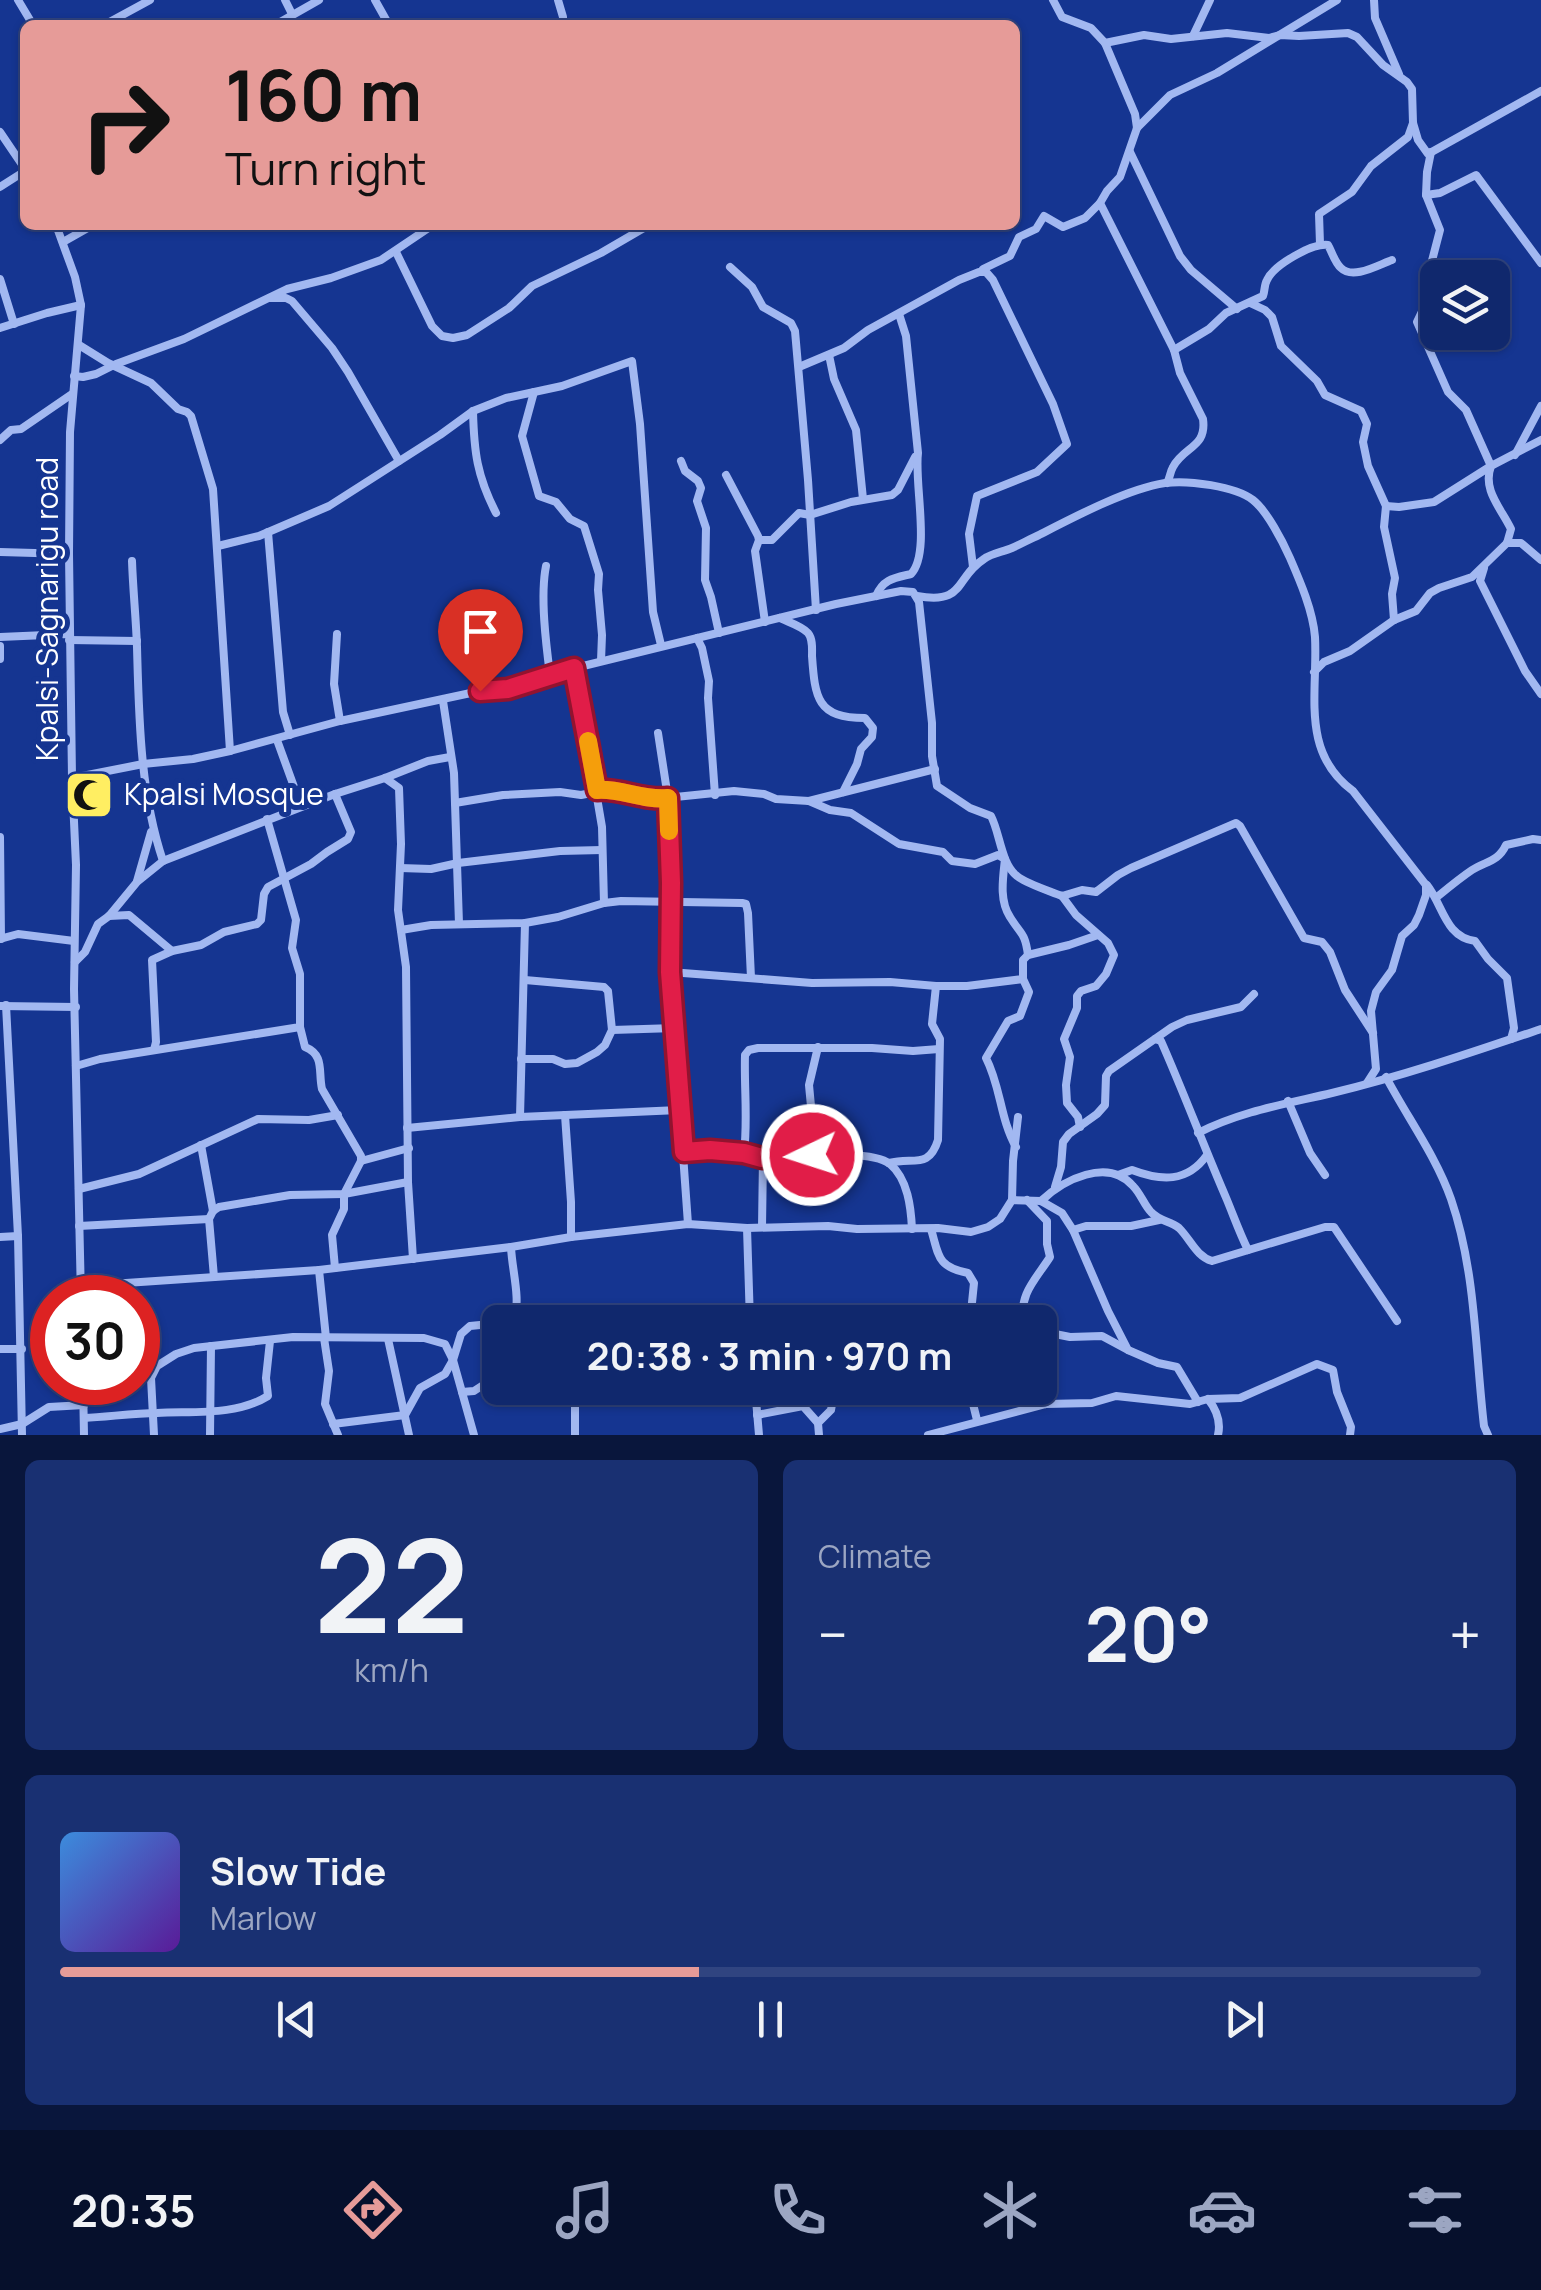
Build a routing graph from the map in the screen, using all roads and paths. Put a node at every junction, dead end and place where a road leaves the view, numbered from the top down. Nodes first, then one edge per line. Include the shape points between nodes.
1 (150, 0) edge
2 (284, 0) edge
3 (319, 0) edge
4 (1053, 0) edge
5 (1210, 0) edge
6 (1337, 0) edge
7 (1374, 0) edge
8 (292, 14) junction
9 (113, 20) edge
10 (283, 20) edge
11 (1280, 35) junction
12 (1193, 36) junction
13 (1104, 43) junction
14 (1401, 78) junction
15 (1541, 91) edge
16 (1413, 123) junction
17 (1137, 128) junction
18 (0, 132) edge
19 (1130, 152) junction
20 (1432, 152) junction
21 (20, 162) edge
22 (1426, 195) junction
23 (1100, 204) junction
24 (58, 230) edge
25 (84, 230) edge
26 (427, 230) edge
27 (640, 230) edge
28 (63, 242) junction
29 (1320, 244) junction
30 (396, 252) junction
31 (1392, 260) dead end
32 (1541, 263) edge
33 (730, 266) dead end
34 (979, 272) junction
35 (0, 279) edge
36 (266, 298) junction
37 (1250, 303) junction
38 (81, 306) junction
39 (1237, 309) junction
40 (899, 314) junction
41 (14, 324) junction
42 (0, 328) edge
43 (79, 345) junction
44 (1174, 350) junction
45 (829, 355) junction
46 (112, 365) junction
47 (799, 367) junction
48 (74, 376) junction
49 (534, 392) junction
50 (72, 394) junction
51 (1541, 406) edge
52 (473, 412) junction
53 (0, 440) edge
54 (1541, 440) edge
55 (918, 453) junction
56 (1516, 455) junction
57 (399, 460) junction
58 (680, 460) dead end
59 (1491, 466) junction
60 (726, 475) dead end
61 (1167, 483) junction
62 (864, 500) junction
63 (1386, 506) junction
64 (496, 513) dead end
65 (810, 514) junction
66 (268, 532) junction
67 (759, 540) junction
68 (1507, 543) junction
69 (218, 546) junction
70 (0, 552) edge
71 (69, 554) junction
72 (1541, 560) edge
73 (132, 562) dead end
74 (1485, 564) junction
75 (546, 566) dead end
76 (973, 568) junction
77 (876, 596) junction
78 (917, 596) junction
79 (816, 610) junction
80 (780, 618) junction
81 (1394, 620) junction
82 (764, 622) junction
83 (719, 633) junction
84 (337, 634) dead end
85 (4, 637) edge
86 (69, 637) junction
87 (697, 638) junction
88 (137, 641) junction
89 (0, 646) edge
90 (662, 646) junction
91 (0, 658) edge
92 (601, 661) junction
93 (574, 668) junction
94 (1314, 672) junction
95 (550, 675) junction
96 (1541, 694) edge
97 (443, 701) junction
98 (340, 721) junction
99 (658, 733) dead end
100 (290, 735) junction
101 (277, 740) junction
102 (230, 751) junction
103 (450, 756) junction
104 (143, 764) junction
105 (935, 769) junction
106 (72, 778) junction
107 (385, 778) junction
108 (597, 790) junction
109 (843, 792) junction
110 (335, 794) junction
111 (716, 794) junction
112 (668, 798) junction
113 (809, 801) junction
114 (455, 803) junction
115 (301, 806) junction
116 (267, 819) junction
117 (152, 828) junction
118 (0, 837) edge
119 (1541, 840) edge
120 (602, 850) junction
121 (1005, 858) junction
122 (163, 861) junction
123 (458, 863) junction
124 (400, 868) junction
125 (284, 877) junction
126 (137, 882) junction
127 (1426, 885) junction
128 (1062, 896) junction
129 (1437, 898) junction
130 (670, 901) junction
131 (604, 903) junction
132 (108, 916) junction
133 (524, 923) junction
134 (459, 924) junction
135 (401, 930) junction
136 (1098, 934) junction
137 (0, 939) edge
138 (74, 941) junction
139 (172, 952) junction
140 (1028, 955) junction
141 (74, 962) junction
142 (670, 972) junction
143 (750, 978) junction
144 (525, 980) junction
145 (1023, 980) junction
146 (936, 986) junction
147 (1254, 994) dead end
148 (3, 1005) edge
149 (76, 1007) junction
150 (300, 1026) junction
151 (675, 1028) junction
152 (1541, 1029) edge
153 (612, 1030) junction
154 (1373, 1033) junction
155 (1155, 1038) junction
156 (1511, 1039) junction
157 (818, 1048) junction
158 (939, 1048) junction
159 (154, 1050) junction
160 (521, 1059) junction
161 (76, 1066) junction
162 (1386, 1078) junction
163 (1367, 1082) junction
164 (1288, 1101) junction
165 (679, 1110) junction
166 (565, 1115) junction
167 (338, 1116) junction
168 (1018, 1116) dead end
169 (520, 1117) junction
170 (1080, 1127) junction
171 (408, 1128) junction
172 (1198, 1133) junction
173 (201, 1145) junction
174 (1016, 1147) junction
175 (408, 1148) junction
176 (684, 1152) junction
177 (744, 1153) junction
178 (812, 1155) junction
179 (1207, 1155) junction
180 (762, 1158) junction
181 (362, 1161) junction
182 (888, 1163) junction
183 (1118, 1175) junction
184 (1325, 1175) dead end
185 (408, 1182) junction
186 (1054, 1188) junction
187 (79, 1189) junction
188 (344, 1194) junction
189 (1012, 1200) junction
190 (1026, 1200) junction
191 (1041, 1201) junction
192 (211, 1215) junction
193 (1160, 1220) junction
194 (688, 1224) junction
195 (79, 1226) junction
196 (762, 1226) junction
197 (747, 1228) junction
198 (912, 1228) junction
199 (931, 1229) junction
200 (1072, 1230) junction
201 (18, 1236) junction
202 (0, 1237) edge
203 (571, 1237) junction
204 (511, 1247) junction
205 (1248, 1250) junction
206 (412, 1258) junction
207 (335, 1268) junction
208 (319, 1270) junction
209 (81, 1275) edge
210 (214, 1278) junction
211 (160, 1281) edge
212 (516, 1305) edge
213 (749, 1305) edge
214 (972, 1305) edge
215 (1022, 1305) edge
216 (1397, 1321) dead end
217 (482, 1324) edge
218 (1057, 1334) edge
219 (325, 1338) junction
220 (388, 1338) junction
221 (270, 1341) junction
222 (211, 1346) junction
223 (0, 1349) edge
224 (22, 1349) junction
225 (1128, 1350) junction
226 (452, 1360) junction
227 (482, 1386) edge
228 (462, 1392) junction
229 (1203, 1400) junction
230 (1057, 1404) edge
231 (84, 1405) joint
232 (574, 1405) edge
233 (756, 1405) edge
234 (832, 1405) edge
235 (973, 1405) edge
236 (1042, 1405) edge
237 (153, 1412) junction
238 (208, 1412) junction
239 (405, 1415) junction
240 (757, 1416) junction
241 (84, 1418) junction
242 (977, 1420) junction
243 (818, 1422) junction
244 (22, 1424) junction
245 (333, 1424) junction
246 (0, 1429) edge
247 (957, 1429) junction
248 (22, 1435) edge
249 (84, 1435) edge
250 (154, 1435) edge
251 (210, 1435) edge
252 (338, 1435) edge
253 (409, 1435) edge
254 (474, 1435) edge
255 (576, 1435) edge
256 (758, 1435) edge
257 (818, 1435) edge
258 (928, 1435) edge
259 (965, 1435) edge
260 (1218, 1435) edge
261 (1350, 1435) edge
262 (1488, 1435) edge

1 - 9 street
2 - 8 street
3 - 8 street
4 - 13 street via 1062,17 1090,28
5 - 12 street
6 - 11 street
7 - 14 street
8 - 10 street
11 - 12 street
11 - 14 street via 1357,36
11 - 17 street via 1170,95
12 - 13 street
13 - 17 street
14 - 16 street via 1412,89
15 - 20 street
16 - 20 street via 1418,140
16 - 29 street via 1408,137 1370,166 1352,192 1320,214
17 - 19 street
18 - 21 street
19 - 23 street
19 - 39 street via 1180,256
20 - 22 street
22 - 32 street via 1476,175
22 - 59 street via 1440,230 1428,299 1417,322
23 - 34 street via 1063,228 1044,216 1019,237 1010,256
23 - 44 street
24 - 28 street, Kpalsi-Sagnarigu road
25 - 28 street
26 - 30 street
27 - 30 street via 532,286 467,335 452,338 432,326
28 - 38 street, Kpalsi-Sagnarigu road
29 - 31 street via 1328,244 1345,272
29 - 37 street via 1282,265 1266,281 1264,296
30 - 36 street
33 - 47 street via 768,312 791,324
34 - 40 street
34 - 76 street via 993,280 1067,444 1037,472 977,496 968,534
35 - 41 street
36 - 46 street
36 - 57 street via 292,300 332,348
37 - 39 street
37 - 63 street via 1272,317 1281,346 1325,396 1361,411 1368,466
38 - 41 street
38 - 43 street, Kpalsi-Sagnarigu road
39 - 44 street
40 - 45 street
40 - 55 street
41 - 42 street
43 - 46 street
43 - 48 street, Kpalsi-Sagnarigu road
44 - 61 street via 1204,428
45 - 47 street
45 - 62 street via 856,430
46 - 48 street via 92,376
46 - 69 street via 151,383 191,416 212,489
47 - 65 street
48 - 50 street, Kpalsi-Sagnarigu road
49 - 52 street
49 - 90 street via 632,361
49 - 92 street via 522,436 526,454 539,496 584,526 599,574
50 - 53 street
50 - 71 street, Kpalsi-Sagnarigu road
51 - 56 street
52 - 57 street
52 - 64 street via 474,455
54 - 56 street
55 - 62 street via 895,493
55 - 77 street via 918,564 911,574 887,580
56 - 59 street
57 - 66 street via 329,506
58 - 83 street via 701,488 704,580
59 - 63 street via 1434,502
59 - 68 street via 1488,488 1512,529
60 - 67 street
61 - 76 street via 1061,523
61 - 94 street via 1231,489 1262,509 1300,580 1315,634
62 - 65 street
63 - 81 street
65 - 67 street via 799,513 772,540
65 - 79 street
66 - 69 street
66 - 100 street
67 - 82 street
68 - 72 street via 1521,543
68 - 74 street
69 - 102 street
70 - 71 street
71 - 86 street, Kpalsi-Sagnarigu road
73 - 88 street
74 - 81 street
74 - 96 street via 1480,580
75 - 95 street
76 - 78 street via 950,595
77 - 78 street
77 - 79 street
78 - 105 street
79 - 80 street
80 - 82 street
80 - 109 street via 811,636 819,700 833,714 865,718 874,728
81 - 94 street
82 - 83 street
83 - 87 street
84 - 98 street
85 - 86 street
85 - 89 street
86 - 88 street
86 - 106 street, Kpalsi-Sagnarigu road
87 - 90 street
87 - 111 street via 709,681
88 - 104 street
89 - 91 street
90 - 92 street
92 - 93 street
93 - 95 street
93 - 108 street
94 - 127 street via 1313,715 1329,768
95 - 97 street
97 - 98 street
97 - 103 street
98 - 100 street
99 - 112 street
100 - 101 street
101 - 102 street
101 - 115 street
102 - 104 street
103 - 107 street
103 - 114 street
104 - 106 street
104 - 117 street
105 - 109 street
105 - 121 street via 938,786 991,816
106 - 138 street, Kpalsi-Sagnarigu road
107 - 110 street
107 - 124 street via 399,788
108 - 112 street
108 - 114 street
108 - 120 street
109 - 113 street
110 - 115 street
110 - 125 street via 348,839
111 - 112 street
111 - 113 street
112 - 130 street
113 - 121 street via 851,813 899,844 942,852 952,861
114 - 123 street
115 - 116 street
116 - 122 street
116 - 125 street
117 - 122 street
117 - 126 street
118 - 137 street
119 - 129 street via 1506,845
120 - 123 street
120 - 131 street
121 - 128 street via 1015,876
121 - 140 street via 1004,903 1025,936
122 - 126 street
123 - 124 street
123 - 134 street
124 - 135 street
125 - 139 street via 268,886 257,924
125 - 150 street via 296,920 292,948 300,974
126 - 132 street
127 - 129 street
127 - 154 street via 1419,915 1376,992
128 - 136 street
128 - 154 street via 1096,892 1131,868 1236,823 1304,938 1322,942 1330,952
129 - 156 street via 1453,931 1475,941 1508,978
130 - 131 street
130 - 142 street
130 - 143 street via 746,904
131 - 133 street
132 - 139 street via 129,915
132 - 141 street
133 - 134 street
133 - 144 street
134 - 135 street
135 - 171 street
136 - 140 street
136 - 170 street via 1114,955 1096,986 1077,996 1064,1039 1070,1056 1067,1103
137 - 138 street via 18,934
138 - 141 street, Kpalsi-Sagnarigu road
139 - 159 street via 152,960
140 - 145 street
141 - 149 street, Kpalsi-Sagnarigu road
142 - 143 street
142 - 151 street
143 - 146 street
144 - 153 street via 604,987
144 - 160 street
145 - 146 street
145 - 174 street via 1029,992 1020,1016 1008,1021 986,1058
146 - 158 street via 932,1024
147 - 155 street via 1241,1007 1188,1020
148 - 149 street
148 - 201 street
149 - 161 street, Kpalsi-Sagnarigu road
150 - 159 street
150 - 167 street
151 - 153 street
151 - 165 street
152 - 156 street
153 - 160 street via 605,1045 577,1063
154 - 163 street via 1376,1069
155 - 170 street via 1109,1071 1105,1105
155 - 172 street
156 - 162 street
157 - 158 street
157 - 177 street via 758,1048 745,1055
157 - 178 street via 809,1085
158 - 182 street via 934,1154
159 - 161 street
160 - 169 street
161 - 187 street, Kpalsi-Sagnarigu road
162 - 163 street
162 - 262 street via 1450,1197 1468,1259
163 - 164 street
164 - 172 street
164 - 184 street
165 - 166 street
165 - 176 street
166 - 169 street
166 - 203 street
167 - 173 street via 258,1119
167 - 181 street
168 - 174 street
169 - 171 street
170 - 186 street via 1063,1142
171 - 175 street
172 - 179 street
173 - 187 street via 138,1174
173 - 192 street
174 - 189 street
175 - 181 street
175 - 185 street
176 - 177 street
176 - 194 street
177 - 180 street
178 - 180 street
178 - 182 street
179 - 183 street via 1176,1179 1132,1170
179 - 205 street
180 - 196 street
181 - 188 street
182 - 198 street via 906,1188
183 - 186 street via 1084,1175
183 - 193 street
185 - 188 street
185 - 206 street
186 - 191 street
187 - 195 street, Kpalsi-Sagnarigu road
188 - 192 street via 290,1195 220,1207
188 - 207 street via 332,1235
189 - 190 street
189 - 199 street via 988,1227
190 - 191 street
190 - 215 street via 1047,1221 1050,1257
191 - 200 street via 1062,1213
192 - 195 street
192 - 210 street
193 - 200 street
193 - 205 street via 1178,1228 1206,1260
194 - 197 street
194 - 203 street
195 - 209 street, Kpalsi-Sagnarigu road
196 - 197 street
196 - 198 street
197 - 213 street
198 - 199 street
199 - 214 street via 944,1265 974,1282
200 - 225 street
201 - 202 street
201 - 224 street
203 - 204 street
204 - 206 street
204 - 212 street
205 - 216 street via 1334,1226
206 - 207 street
207 - 208 street
208 - 210 street
208 - 219 street
210 - 211 street
217 - 226 street via 460,1334
218 - 225 street via 1102,1336
219 - 220 street
219 - 221 street
219 - 245 street via 326,1404
220 - 226 street via 438,1341
220 - 239 street
221 - 222 street
221 - 238 street via 268,1396
222 - 237 street via 158,1366 150,1378
222 - 238 street
223 - 224 street
224 - 244 street
225 - 229 street via 1177,1367
226 - 228 street
226 - 239 street via 442,1377 420,1388
227 - 228 street
228 - 254 street
229 - 230 street via 1116,1396
229 - 260 street via 1214,1407
229 - 261 street via 1240,1398 1317,1364 1327,1366
231 - 241 street
231 - 244 street via 50,1406
232 - 255 street
233 - 240 street
234 - 243 street
235 - 242 street
236 - 242 street
237 - 238 street
237 - 241 street
237 - 250 street
238 - 251 street
239 - 245 street
239 - 253 street
240 - 243 street via 803,1406
240 - 256 street
241 - 249 street
242 - 247 street
243 - 257 street
244 - 246 street
244 - 248 street
245 - 252 street
247 - 258 street
247 - 259 street

